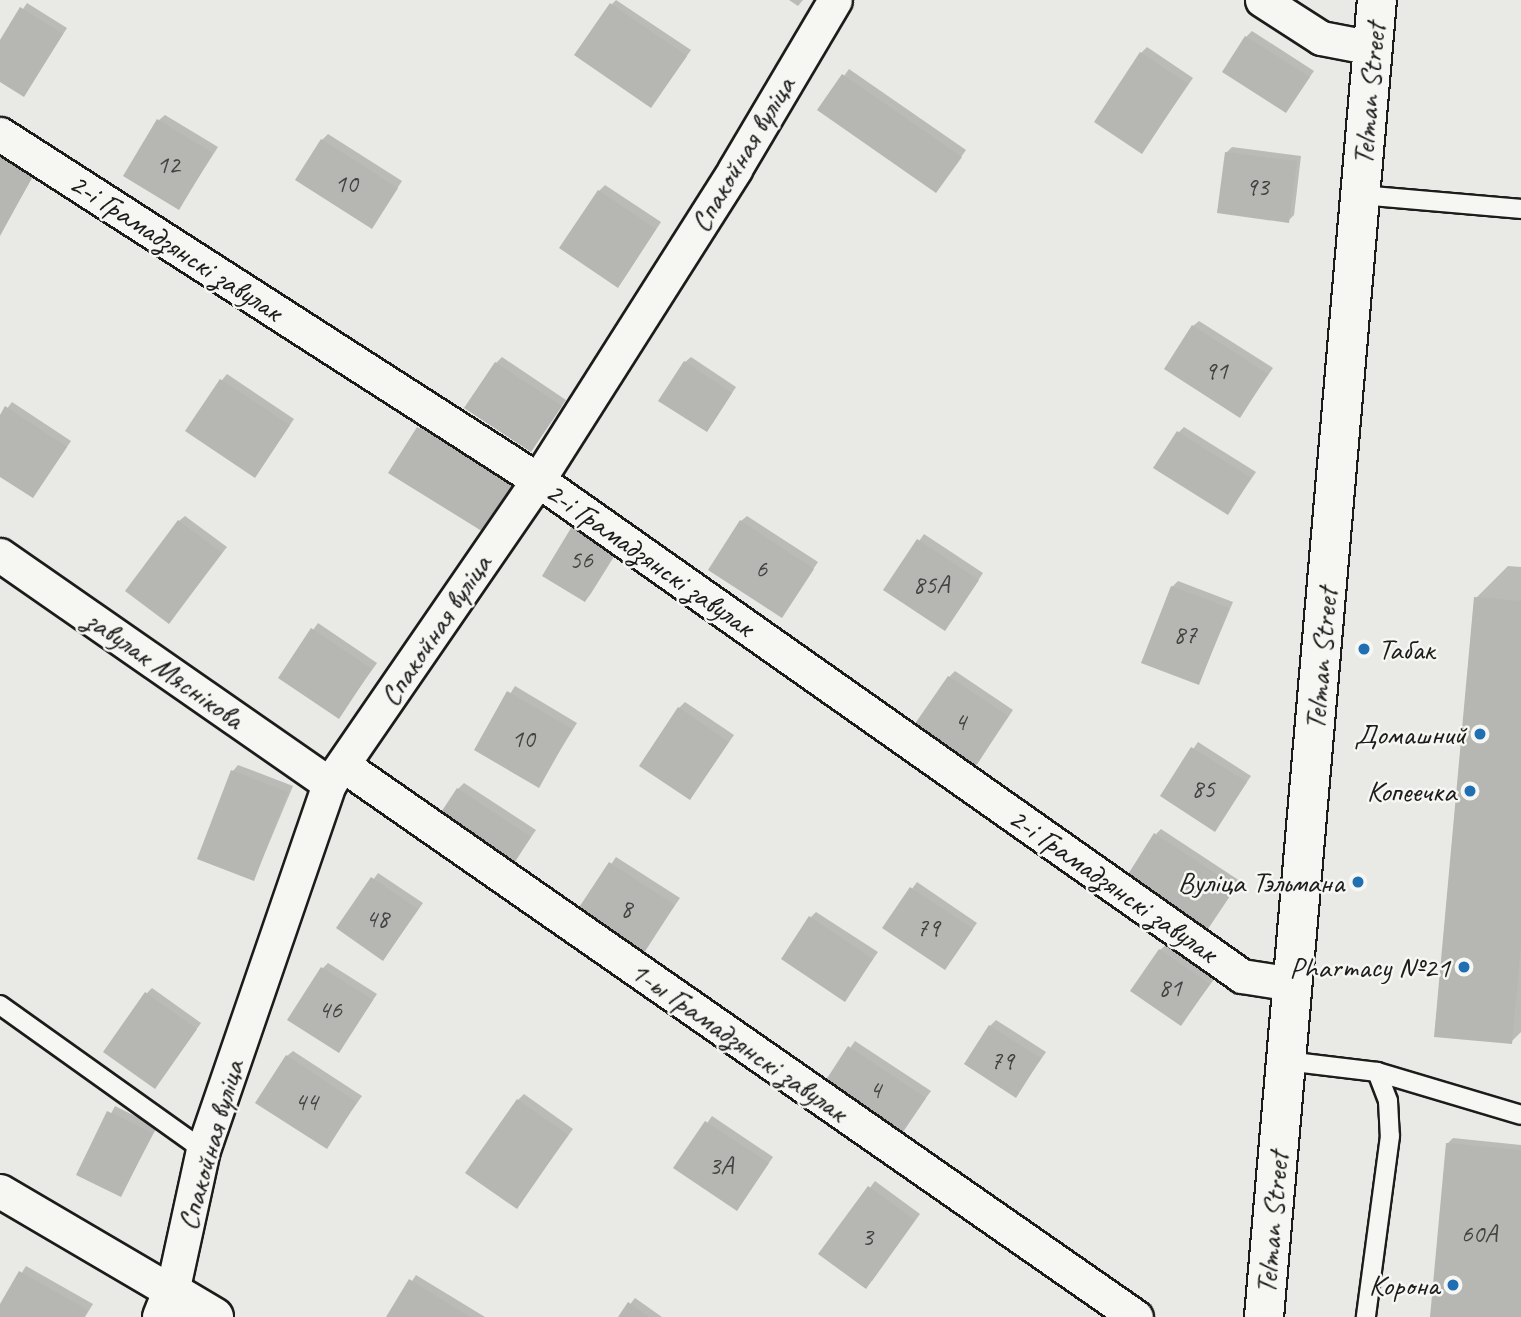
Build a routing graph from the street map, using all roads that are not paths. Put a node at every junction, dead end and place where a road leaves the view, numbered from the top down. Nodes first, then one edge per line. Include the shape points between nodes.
1 (835, 0) edge
2 (1262, 0) edge
3 (1377, 0) edge
4 (1373, 48) junction
5 (0, 134) edge
6 (1361, 195) junction
7 (1521, 209) edge
8 (538, 480) junction
9 (0, 555) edge
10 (336, 774) junction
11 (1293, 984) junction
12 (0, 1005) edge
13 (1286, 1061) junction
14 (1377, 1072) junction
15 (1521, 1115) edge
16 (203, 1150) junction
17 (0, 1191) edge
18 (167, 1305) edge
19 (214, 1317) edge
20 (1136, 1317) edge
21 (1264, 1317) edge
22 (1366, 1317) edge

1 - 8 street, Спакойная вуліца via 735,169
2 - 4 street via 1321,38
3 - 4 main road, Telman Street
4 - 6 main road, Telman Street
5 - 8 street, 2-і Грамадзянскі завулак
6 - 7 lane
6 - 11 main road, Telman Street
8 - 10 street, Спакойная вуліца
8 - 11 street, 2-і Грамадзянскі завулак via 1242,976
9 - 10 street, завулак Мяснікова
10 - 16 street, Спакойная вуліца
10 - 20 street, 1-ы Грамадзянскі завулак
11 - 13 main road, Telman Street
12 - 16 lane
13 - 14 lane
13 - 21 main road, Telman Street
14 - 15 lane
14 - 22 lane via 1391,1115
16 - 18 street, Спакойная вуліца
17 - 18 street
18 - 19 main road

